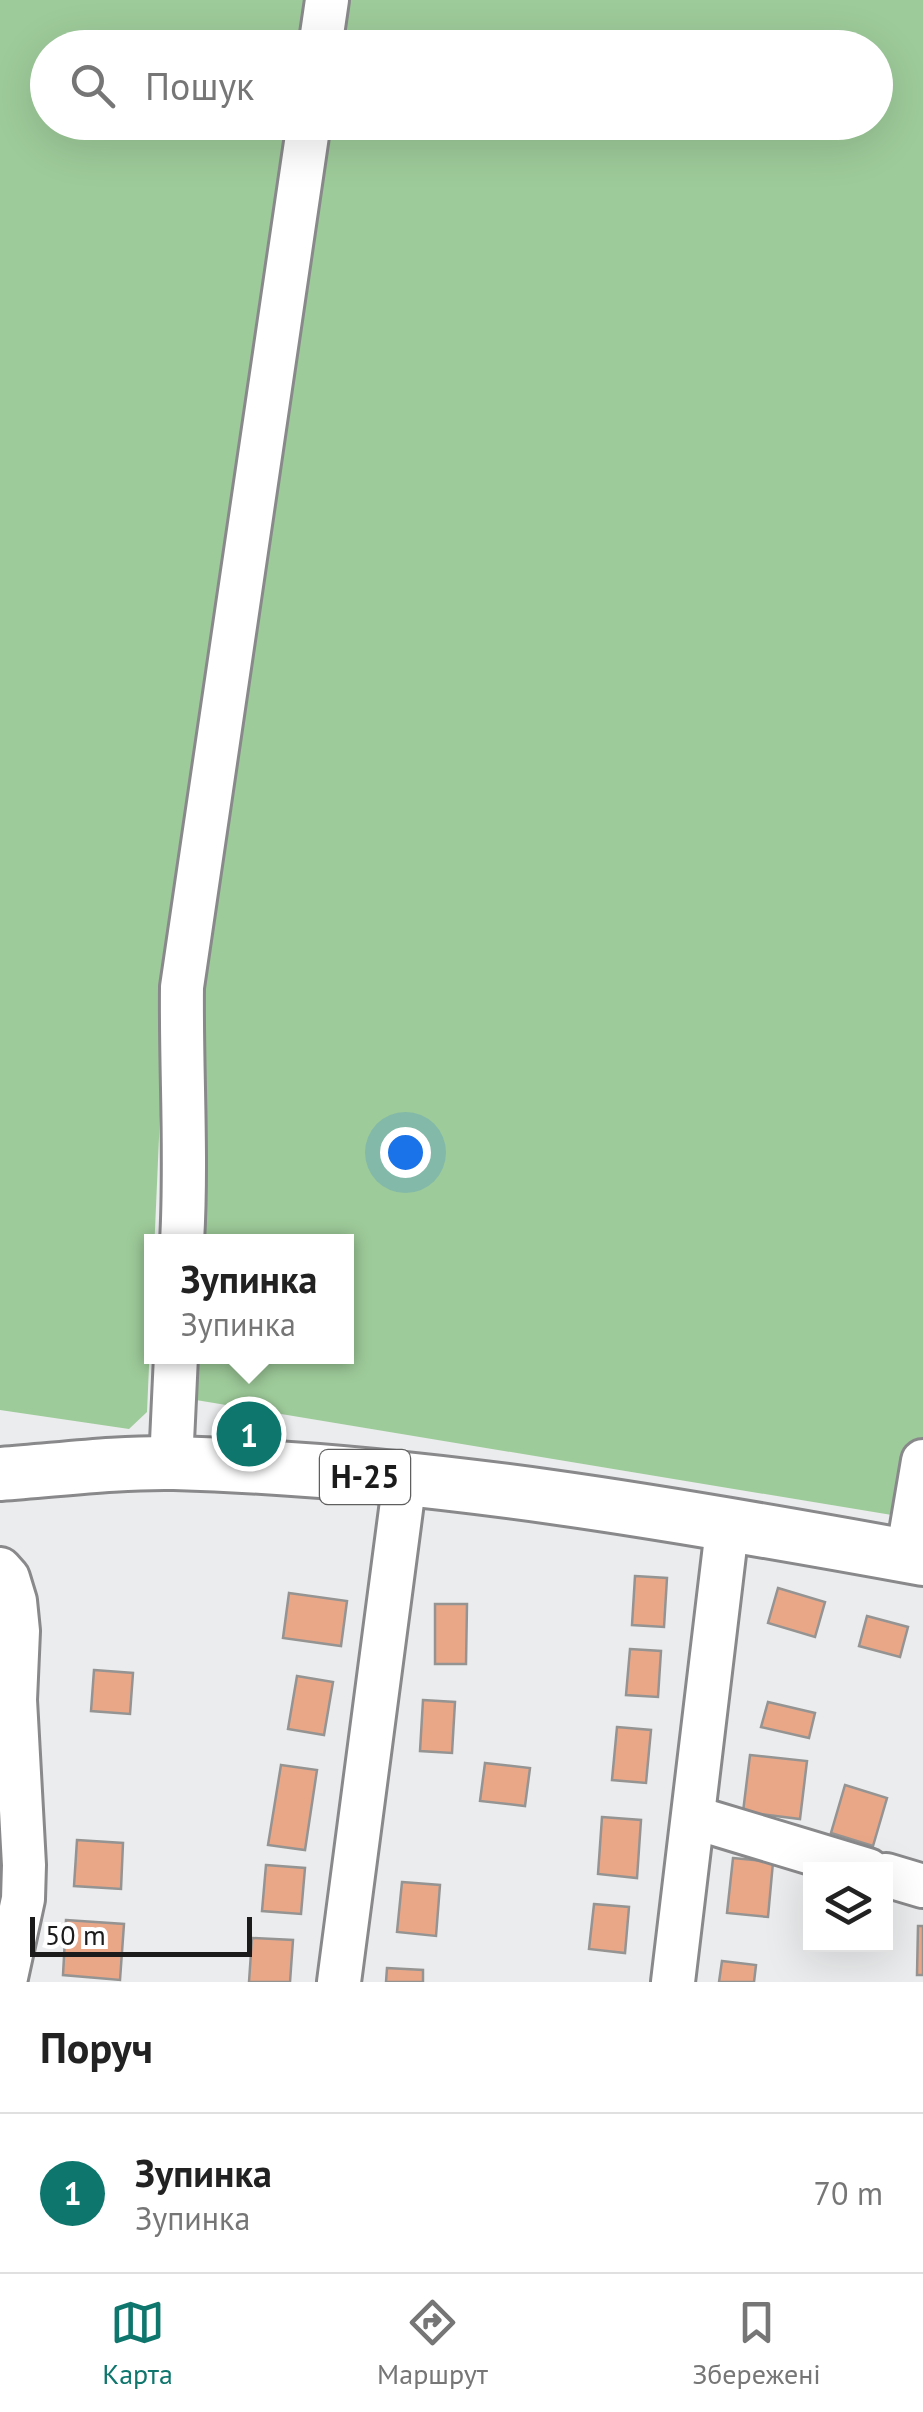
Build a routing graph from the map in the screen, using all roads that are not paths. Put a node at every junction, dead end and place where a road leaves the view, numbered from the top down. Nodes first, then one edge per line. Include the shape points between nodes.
1 (327, 0) edge
2 (323, 30) edge
3 (306, 140) edge
4 (182, 1234) edge
5 (176, 1364) edge
6 (923, 1461) edge
7 (171, 1463) junction
8 (0, 1474) edge
9 (405, 1479) junction
10 (726, 1535) junction
11 (918, 1552) edge
12 (0, 1569) edge
13 (696, 1818) junction
14 (842, 1862) edge
15 (893, 1877) edge
16 (923, 1886) edge
17 (4, 1976) edge
18 (339, 1982) edge
19 (673, 1982) edge

1 - 2 street
3 - 4 street via 182,986 180,1115 188,1145
5 - 7 street
6 - 11 street
7 - 8 main road, Н-25
7 - 9 main road, Н-25
9 - 10 main road, Н-25
9 - 18 street
10 - 11 main road, Н-25
10 - 13 street
12 - 17 street via 12,1590 18,1631 24,1865
13 - 14 street
13 - 19 street
15 - 16 street

